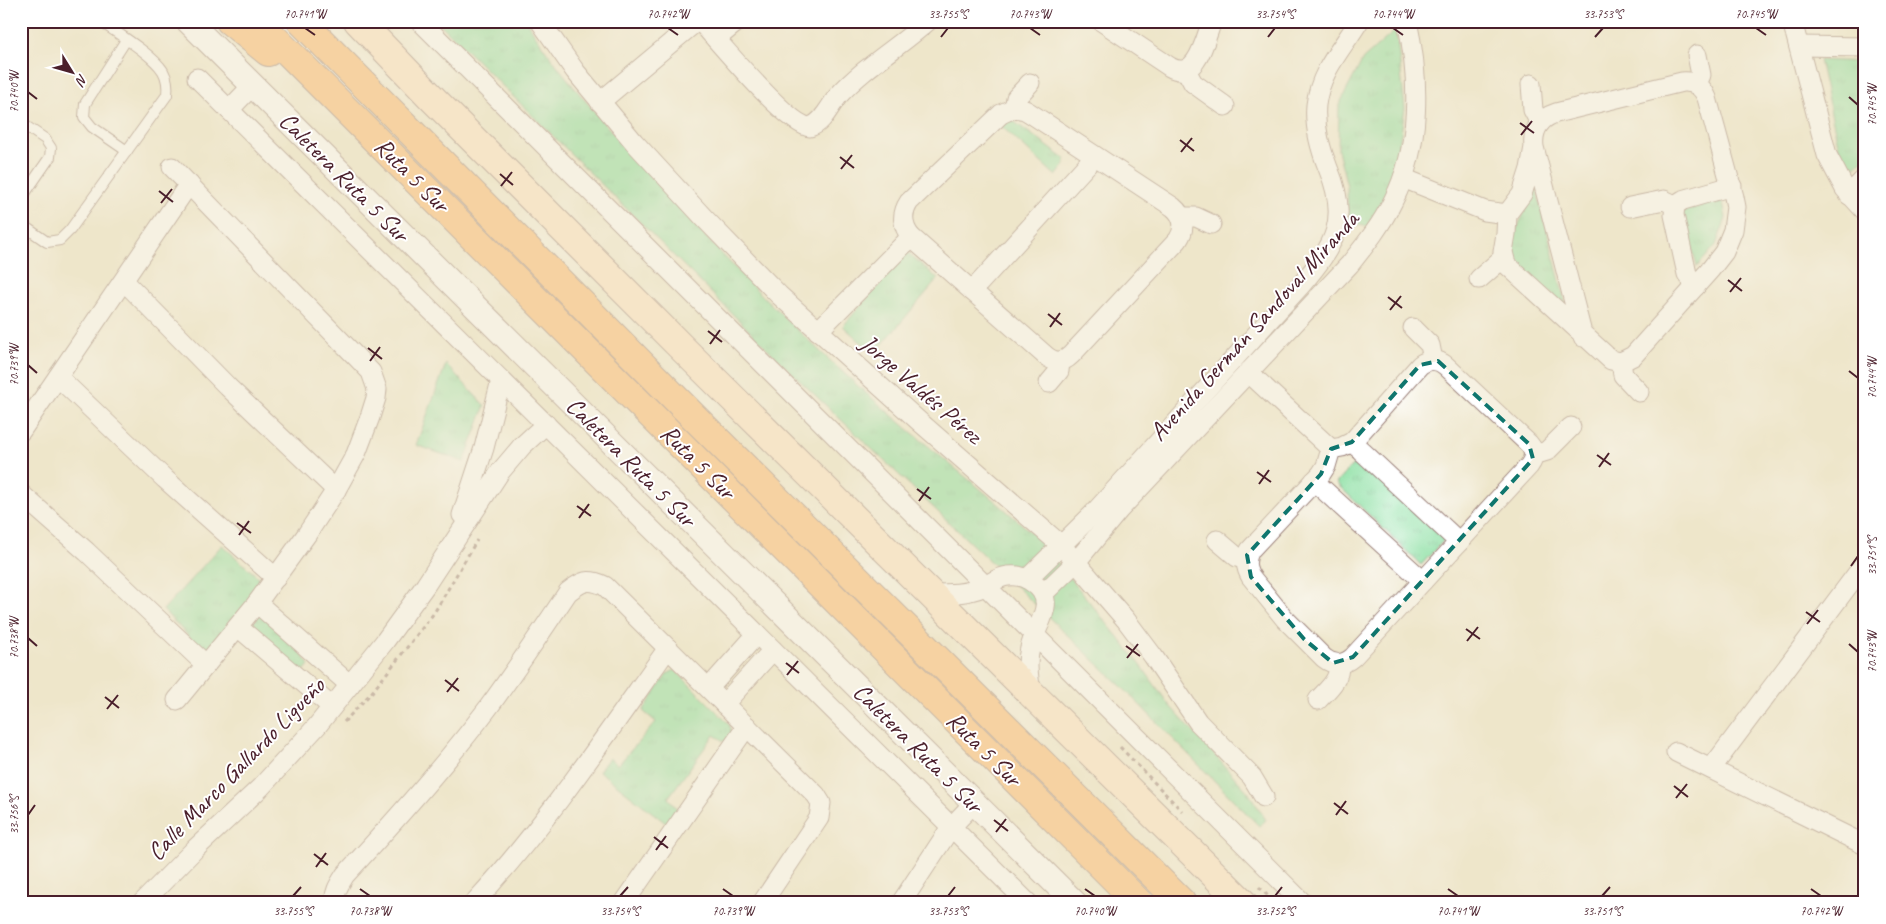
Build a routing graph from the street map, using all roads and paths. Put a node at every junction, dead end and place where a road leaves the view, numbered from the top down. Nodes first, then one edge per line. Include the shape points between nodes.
1 (100, 21) edge
2 (188, 21) edge
3 (230, 21) edge
4 (257, 21) edge
5 (301, 21) edge
6 (312, 21) edge
7 (358, 21) edge
8 (420, 21) edge
9 (540, 21) edge
10 (698, 21) edge
11 (738, 21) edge
12 (928, 21) edge
13 (1101, 21) edge
14 (1212, 21) edge
15 (1359, 21) edge
16 (1407, 21) edge
17 (1792, 21) edge
18 (716, 39) junction
19 (126, 40) junction
20 (1798, 46) junction
21 (1865, 47) edge
22 (1697, 55) dead end
23 (1186, 70) junction
24 (358, 77) junction
25 (197, 78) dead end
26 (1030, 82) dead end
27 (1531, 84) dead end
28 (1697, 84) junction
29 (252, 86) junction
30 (600, 102) junction
31 (1225, 106) dead end
32 (1014, 108) junction
33 (229, 110) junction
34 (21, 123) edge
35 (1540, 123) junction
36 (127, 151) junction
37 (391, 155) junction
38 (1095, 156) junction
39 (172, 167) dead end
40 (1403, 178) junction
41 (1865, 178) edge
42 (1535, 181) junction
43 (189, 184) junction
44 (1732, 186) junction
45 (1849, 195) junction
46 (21, 199) edge
47 (1675, 205) junction
48 (1630, 207) dead end
49 (1865, 211) edge
50 (1507, 214) junction
51 (1182, 217) junction
52 (21, 224) edge
53 (1211, 224) dead end
54 (1337, 229) junction
55 (911, 237) junction
56 (1368, 242) junction
57 (1503, 258) junction
58 (1479, 278) dead end
59 (124, 281) junction
60 (1696, 286) junction
61 (972, 291) junction
62 (1575, 303) junction
63 (1556, 311) junction
64 (1413, 328) dead end
65 (818, 331) junction
66 (1584, 337) junction
67 (1433, 360) junction
68 (1060, 362) junction
69 (1621, 362) junction
70 (1248, 372) junction
71 (58, 378) junction
72 (501, 380) junction
73 (1049, 383) dead end
74 (1639, 392) dead end
75 (546, 424) junction
76 (1571, 427) dead end
77 (21, 431) edge
78 (1173, 440) junction
79 (1352, 442) junction
80 (1331, 449) junction
81 (1534, 455) junction
82 (1314, 481) junction
83 (336, 490) junction
84 (21, 494) edge
85 (1217, 540) dead end
86 (1459, 542) junction
87 (451, 545) junction
88 (1061, 545) junction
89 (1246, 560) junction
90 (1076, 562) junction
91 (1865, 563) edge
92 (276, 578) junction
93 (1027, 579) junction
94 (1423, 581) junction
95 (986, 585) junction
96 (930, 594) junction
97 (1043, 594) junction
98 (257, 603) junction
99 (238, 627) junction
100 (757, 634) junction
101 (1034, 634) junction
102 (668, 648) junction
103 (773, 650) junction
104 (1338, 664) junction
105 (206, 665) junction
106 (350, 684) junction
107 (709, 688) junction
108 (1031, 694) junction
109 (177, 700) dead end
110 (1318, 700) dead end
111 (724, 704) junction
112 (332, 707) junction
113 (747, 726) junction
114 (1676, 752) dead end
115 (1711, 769) junction
116 (1264, 797) dead end
117 (974, 802) junction
118 (951, 827) junction
119 (1865, 845) edge
120 (142, 903) edge
121 (336, 903) edge
122 (474, 903) edge
123 (624, 903) edge
124 (762, 903) edge
125 (901, 903) edge
126 (1028, 903) edge
127 (1074, 903) edge
128 (1139, 903) edge
129 (1182, 903) edge
130 (1242, 903) edge
131 (1303, 903) edge

1 - 19 lane
2 - 29 street, Caletera Ruta 5 Sur
3 - 37 highway
4 - 37 highway, Ruta 5 Sur
5 - 24 highway, Ruta 5 Sur
6 - 24 highway
7 - 96 main road
8 - 95 street
9 - 30 street, Jorge Valdés Pérez
10 - 18 street
10 - 30 street
11 - 18 street
12 - 18 street via 850,85 819,123 810,127 798,123 780,108
13 - 23 street via 1175,70
14 - 23 street via 1195,63
15 - 54 street, Avenida Germán Sandoval Miranda via 1326,71 1316,104 1319,139 1337,200
16 - 40 street, Avenida Germán Sandoval Miranda via 1414,58 1416,99
17 - 20 street
19 - 36 lane via 164,72 168,87 167,95
19 - 36 lane via 85,104 84,117 92,127
20 - 21 street
20 - 45 street via 1827,155
22 - 28 street via 1701,75
23 - 31 street via 1194,83
24 - 129 highway, Ruta 5 Sur
25 - 33 street
26 - 32 street via 1016,98
27 - 35 street via 1533,110
28 - 35 street via 1682,82 1556,113
28 - 44 street via 1705,92
29 - 33 street
29 - 117 street, Caletera Ruta 5 Sur
30 - 65 street, Jorge Valdés Pérez via 706,220
32 - 38 street via 1025,110
32 - 55 street via 1001,114 909,202 903,219
33 - 72 street
34 - 46 lane via 44,138 52,148 50,157
35 - 42 street via 1534,134
36 - 52 lane via 60,240 48,242
37 - 128 highway, Ruta 5 Sur
38 - 51 street
38 - 61 street
39 - 43 street
40 - 50 street via 1485,210
40 - 56 street, Avenida Germán Sandoval Miranda
41 - 45 street
42 - 50 street
42 - 62 street
43 - 59 street
43 - 83 street via 375,379 376,398 370,417 356,454
44 - 47 street
44 - 60 street via 1733,230 1718,260
45 - 49 street
47 - 48 street via 1664,200
47 - 60 street via 1674,215 1687,274
50 - 57 street
51 - 53 street via 1196,217
51 - 68 street via 1183,229 1178,240 1072,355
54 - 56 street
54 - 78 street, Avenida Germán Sandoval Miranda via 1330,248 1307,278
55 - 61 street
55 - 65 street
56 - 70 street, Avenida Germán Sandoval Miranda
57 - 58 street
57 - 63 street via 1510,269
59 - 71 street
59 - 83 street
60 - 69 street via 1633,356
61 - 68 street via 1046,356
62 - 63 street via 1567,310
62 - 66 street
63 - 66 street
64 - 67 street via 1430,345
65 - 88 street, Jorge Valdés Pérez
66 - 69 street via 1611,360
67 - 79 street via 1420,365
67 - 81 street via 1446,366 1522,437 1532,447
68 - 73 street
69 - 74 street via 1623,375
70 - 78 street, Avenida Germán Sandoval Miranda
70 - 80 street
71 - 77 street
71 - 92 street via 165,480
72 - 75 street
72 - 87 street, Calle Marco Gallardo Ligueño via 470,492
75 - 87 street, Calle Marco Gallardo Ligueño via 500,472
75 - 100 street
76 - 81 street via 1547,451
78 - 88 street, Avenida Germán Sandoval Miranda
78 - 90 street, Avenida Germán Sandoval Miranda
79 - 80 street
79 - 86 street
80 - 82 street via 1326,466
81 - 86 street via 1529,466
82 - 89 street via 1250,550
82 - 94 street
83 - 92 street
84 - 105 street
85 - 89 street via 1237,557
86 - 94 street
87 - 106 street, Calle Marco Gallardo Ligueño via 425,586
88 - 90 street, Jorge Valdés Pérez
88 - 93 street, Avenida Germán Sandoval Miranda
89 - 104 street via 1251,577 1285,619 1328,661
90 - 97 street, Avenida Germán Sandoval Miranda
90 - 116 street, Jorge Valdés Pérez via 1126,620 1198,722 1252,777
91 - 115 street
92 - 98 street
93 - 95 street via 1005,577
93 - 97 street
94 - 104 street via 1353,657
95 - 96 street via 962,593
95 - 101 street
96 - 108 main road
97 - 101 street via 1044,614
98 - 99 street
98 - 106 street
99 - 105 street
99 - 112 street
100 - 103 street
100 - 107 street
101 - 108 street via 1028,663
101 - 131 street
102 - 107 street
102 - 121 street via 605,586 594,581 578,584 568,592 510,677 450,756 345,875 337,889
102 - 122 street via 537,827
103 - 111 street
103 - 118 street
104 - 110 street via 1335,682
105 - 109 street
106 - 112 street, Calle Marco Gallardo Ligueño
107 - 111 street
108 - 130 main road
111 - 113 street
112 - 120 street, Calle Marco Gallardo Ligueño via 260,788
113 - 123 street
113 - 124 street via 821,803 813,828
114 - 115 street
115 - 119 street
117 - 118 street
117 - 127 street, Caletera Ruta 5 Sur
118 - 125 street
118 - 126 street

